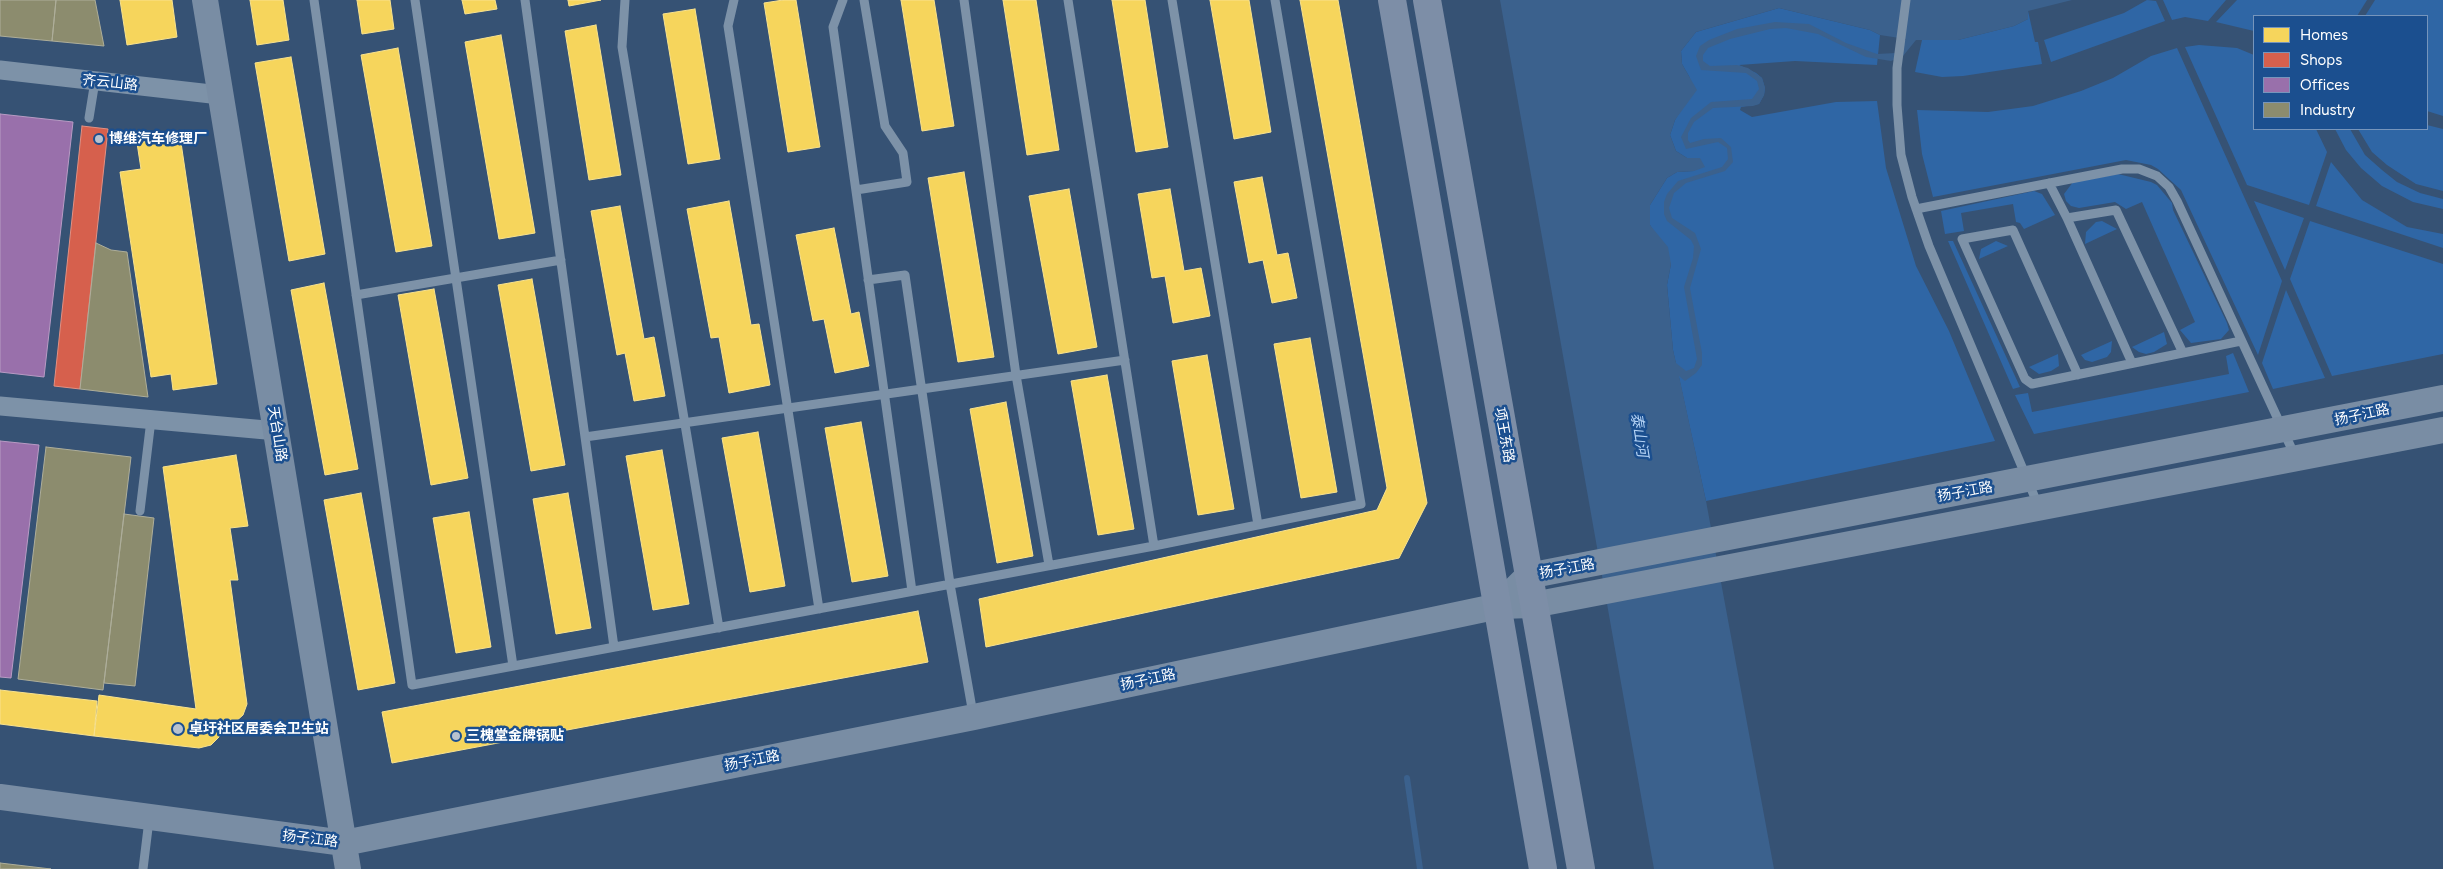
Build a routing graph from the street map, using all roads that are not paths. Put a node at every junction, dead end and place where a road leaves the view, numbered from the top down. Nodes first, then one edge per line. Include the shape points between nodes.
1 (205, 0) edge
2 (314, 0) edge
3 (415, 0) edge
4 (525, 0) edge
5 (625, 0) edge
6 (734, 0) edge
7 (843, 0) edge
8 (864, 0) edge
9 (964, 0) edge
10 (1068, 0) edge
11 (1172, 0) edge
12 (1275, 0) edge
13 (1392, 0) edge
14 (1427, 0) edge
15 (1906, 0) edge
16 (0, 70) edge
17 (94, 81) junction
18 (220, 95) junction
19 (89, 118) dead end
20 (2050, 183) junction
21 (856, 190) junction
22 (1916, 209) junction
23 (2067, 218) junction
24 (561, 260) junction
25 (455, 278) junction
26 (868, 280) junction
27 (356, 295) junction
28 (2242, 341) junction
29 (2183, 353) junction
30 (1125, 360) junction
31 (2132, 364) junction
32 (2078, 374) junction
33 (1016, 375) junction
34 (922, 389) junction
35 (884, 394) junction
36 (2443, 398) edge
37 (0, 406) edge
38 (788, 408) junction
39 (151, 420) junction
40 (686, 422) junction
41 (2443, 430) edge
42 (277, 431) junction
43 (2284, 431) junction
44 (585, 437) junction
45 (2296, 458) junction
46 (2028, 480) junction
47 (2039, 507) junction
48 (140, 511) dead end
49 (1258, 525) junction
50 (1154, 546) junction
51 (1049, 565) junction
52 (1528, 576) junction
53 (950, 584) junction
54 (912, 591) junction
55 (1533, 604) junction
56 (1499, 606) junction
57 (819, 609) junction
58 (719, 628) junction
59 (614, 647) junction
60 (513, 666) junction
61 (974, 717) junction
62 (0, 797) edge
63 (149, 817) junction
64 (344, 844) junction
65 (143, 869) edge
66 (348, 869) edge
67 (1543, 869) edge
68 (1581, 869) edge

1 - 18 street, 天台山路
2 - 27 lane
3 - 25 lane
4 - 24 lane
5 - 40 lane via 622,47
6 - 38 lane via 728,26
7 - 21 lane via 833,27
8 - 21 lane via 884,126 904,153 907,182
9 - 33 lane
10 - 30 lane
11 - 49 lane
12 - 49 lane via 1361,504
13 - 56 main road
14 - 52 main road, 项王东路
15 - 22 lane via 1897,68 1897,105 1901,155
16 - 17 street, 齐云山路
17 - 18 street, 齐云山路
17 - 19 lane
18 - 42 street, 天台山路
20 - 22 lane
20 - 23 lane
20 - 28 lane via 2122,168 2139,169 2157,176 2169,188
21 - 26 lane
22 - 46 lane
23 - 29 lane via 2116,210
23 - 31 lane
24 - 25 lane
24 - 44 lane
25 - 27 lane
25 - 60 lane
26 - 34 lane via 904,275
26 - 35 lane
27 - 60 lane via 412,685
28 - 29 lane
28 - 43 lane
29 - 31 lane
30 - 33 lane
30 - 50 lane
31 - 32 lane
32 - 32 lane via 2032,384 2025,379 1962,239 2013,230
33 - 34 lane
33 - 51 lane
34 - 35 lane
34 - 53 lane
35 - 38 lane
35 - 54 lane
36 - 43 street, 扬子江路
37 - 39 street
38 - 40 lane
38 - 57 lane
39 - 42 street
39 - 48 lane
40 - 44 lane
40 - 58 lane
41 - 45 street, 扬子江路
42 - 64 street, 天台山路
43 - 45 lane
43 - 46 street, 扬子江路
44 - 59 lane
45 - 47 street, 扬子江路
46 - 47 lane
46 - 52 street, 扬子江路
47 - 55 street, 扬子江路
49 - 50 lane
50 - 51 lane
51 - 53 lane
52 - 55 main road, 项王东路
52 - 56 street, 扬子江路
53 - 54 lane
53 - 61 lane
54 - 57 lane
55 - 56 street, 扬子江路
55 - 68 main road, 项王东路
56 - 61 street, 扬子江路
56 - 67 main road
57 - 58 lane
58 - 59 lane
59 - 60 lane
61 - 64 street, 扬子江路
62 - 63 street, 扬子江路
63 - 64 street, 扬子江路
63 - 65 lane
64 - 66 street, 天台山路

